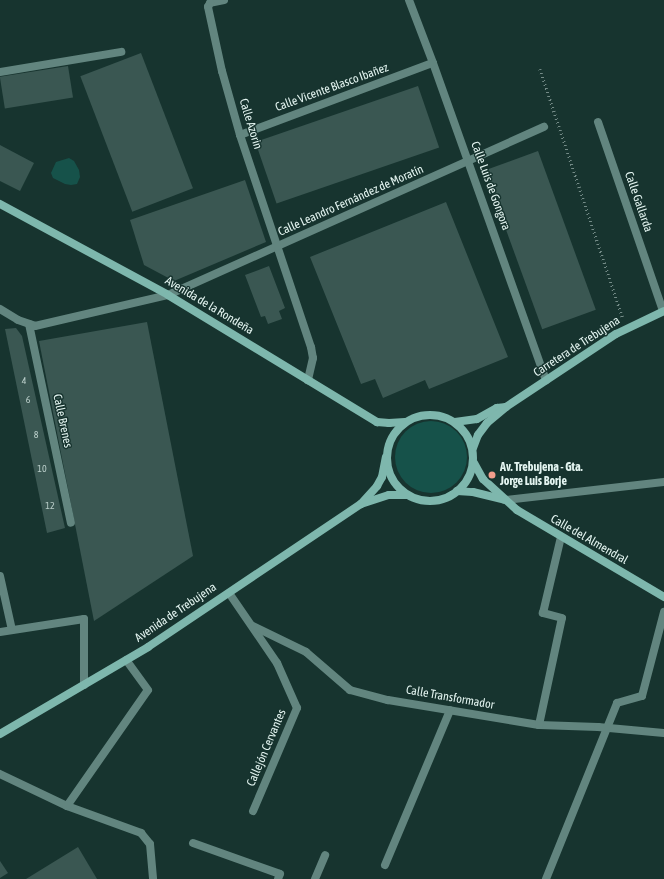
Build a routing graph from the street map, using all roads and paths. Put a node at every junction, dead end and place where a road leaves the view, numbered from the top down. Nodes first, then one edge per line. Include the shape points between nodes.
1 (224, 0) edge
2 (409, 0) edge
3 (121, 52) dead end
4 (433, 63) junction
5 (540, 69) dead end
6 (0, 72) edge
7 (598, 122) dead end
8 (544, 127) dead end
9 (240, 135) junction
10 (468, 161) junction
11 (0, 204) edge
12 (278, 246) junction
13 (168, 295) junction
14 (0, 310) edge
15 (664, 311) edge
16 (29, 324) junction
17 (626, 329) junction
18 (308, 380) junction
19 (546, 380) junction
20 (506, 407) junction
21 (405, 422) junction
22 (455, 422) junction
23 (473, 448) junction
24 (386, 457) junction
25 (474, 463) junction
26 (664, 482) edge
27 (457, 491) junction
28 (407, 495) junction
29 (505, 500) junction
30 (361, 504) junction
31 (71, 523) dead end
32 (561, 537) junction
33 (0, 576) edge
34 (229, 593) junction
35 (664, 597) edge
36 (664, 612) edge
37 (253, 626) junction
38 (12, 630) junction
39 (0, 632) edge
40 (126, 660) junction
41 (84, 685) junction
42 (450, 710) junction
43 (539, 725) junction
44 (607, 728) junction
45 (664, 733) edge
46 (0, 734) edge
47 (0, 774) edge
48 (67, 806) junction
49 (253, 811) dead end
50 (193, 843) dead end
51 (325, 855) dead end
52 (385, 865) dead end
53 (153, 879) edge
54 (278, 879) edge
55 (315, 879) edge
56 (546, 879) edge

1 - 9 street, Calle Azorin via 210,3 208,7
2 - 4 street, Calle Luis de Gongora
3 - 6 street
4 - 9 street, Calle Vicente Blasco Ibañez
4 - 10 street, Calle Luis de Gongora
5 - 17 path
7 - 15 street, Calle Gallarda
8 - 10 street, Calle Leandro Fernández de Moratín
9 - 12 street, Calle Azorin
10 - 12 street, Calle Leandro Fernández de Moratín
10 - 19 street, Calle Luis de Gongora
11 - 13 street, Avenida de la Rondeña
12 - 13 street, Calle Leandro Fernández de Moratín
12 - 18 street, Calle Azorin via 311,347
13 - 16 street, Calle Leandro Fernández de Moratín via 35,326
13 - 18 street, Avenida de la Rondeña
14 - 16 street
15 - 17 street, Carretera de Trebujena
16 - 31 street, Calle Brenes
17 - 19 street, Carretera de Trebujena
18 - 21 street, Avenida de la Rondeña via 377,422
19 - 20 street, Carretera de Trebujena
20 - 22 street, Carretera de Trebujena via 493,410 477,419
20 - 23 street, Carretera de Trebujena via 487,423
21 - 22 street via 417,416 430,414 444,416
21 - 24 street via 395,431 388,444
22 - 23 street via 466,434
23 - 25 street
24 - 28 street via 388,471 395,484
24 - 30 street, Avenida de Trebujena via 382,478
25 - 27 street via 470,476
25 - 29 street, Calle del Almendral via 483,479
26 - 29 street
27 - 28 street via 441,500 428,502
27 - 29 street
28 - 30 street, Avenida de Trebujena via 389,496
29 - 32 street, Calle del Almendral
30 - 34 street, Avenida de Trebujena
32 - 35 street, Calle del Almendral
32 - 43 street via 543,613 562,618
33 - 38 street
34 - 37 street, Callejón Cervantes
34 - 40 street, Avenida de Trebujena
36 - 44 street via 642,696 617,703
37 - 42 street, Calle Transformador via 306,652 350,690 388,700
37 - 49 street, Callejón Cervantes via 277,663 297,708
38 - 39 street
38 - 41 street via 84,619
40 - 41 street, Avenida de Trebujena
40 - 48 street via 148,690
41 - 46 street, Avenida de Trebujena
42 - 43 street, Calle Transformador
42 - 52 street
43 - 44 street, Calle Transformador
44 - 45 street, Calle Transformador
44 - 56 street
47 - 48 street
48 - 53 street via 141,833 150,844
50 - 54 street via 280,874
51 - 55 street

